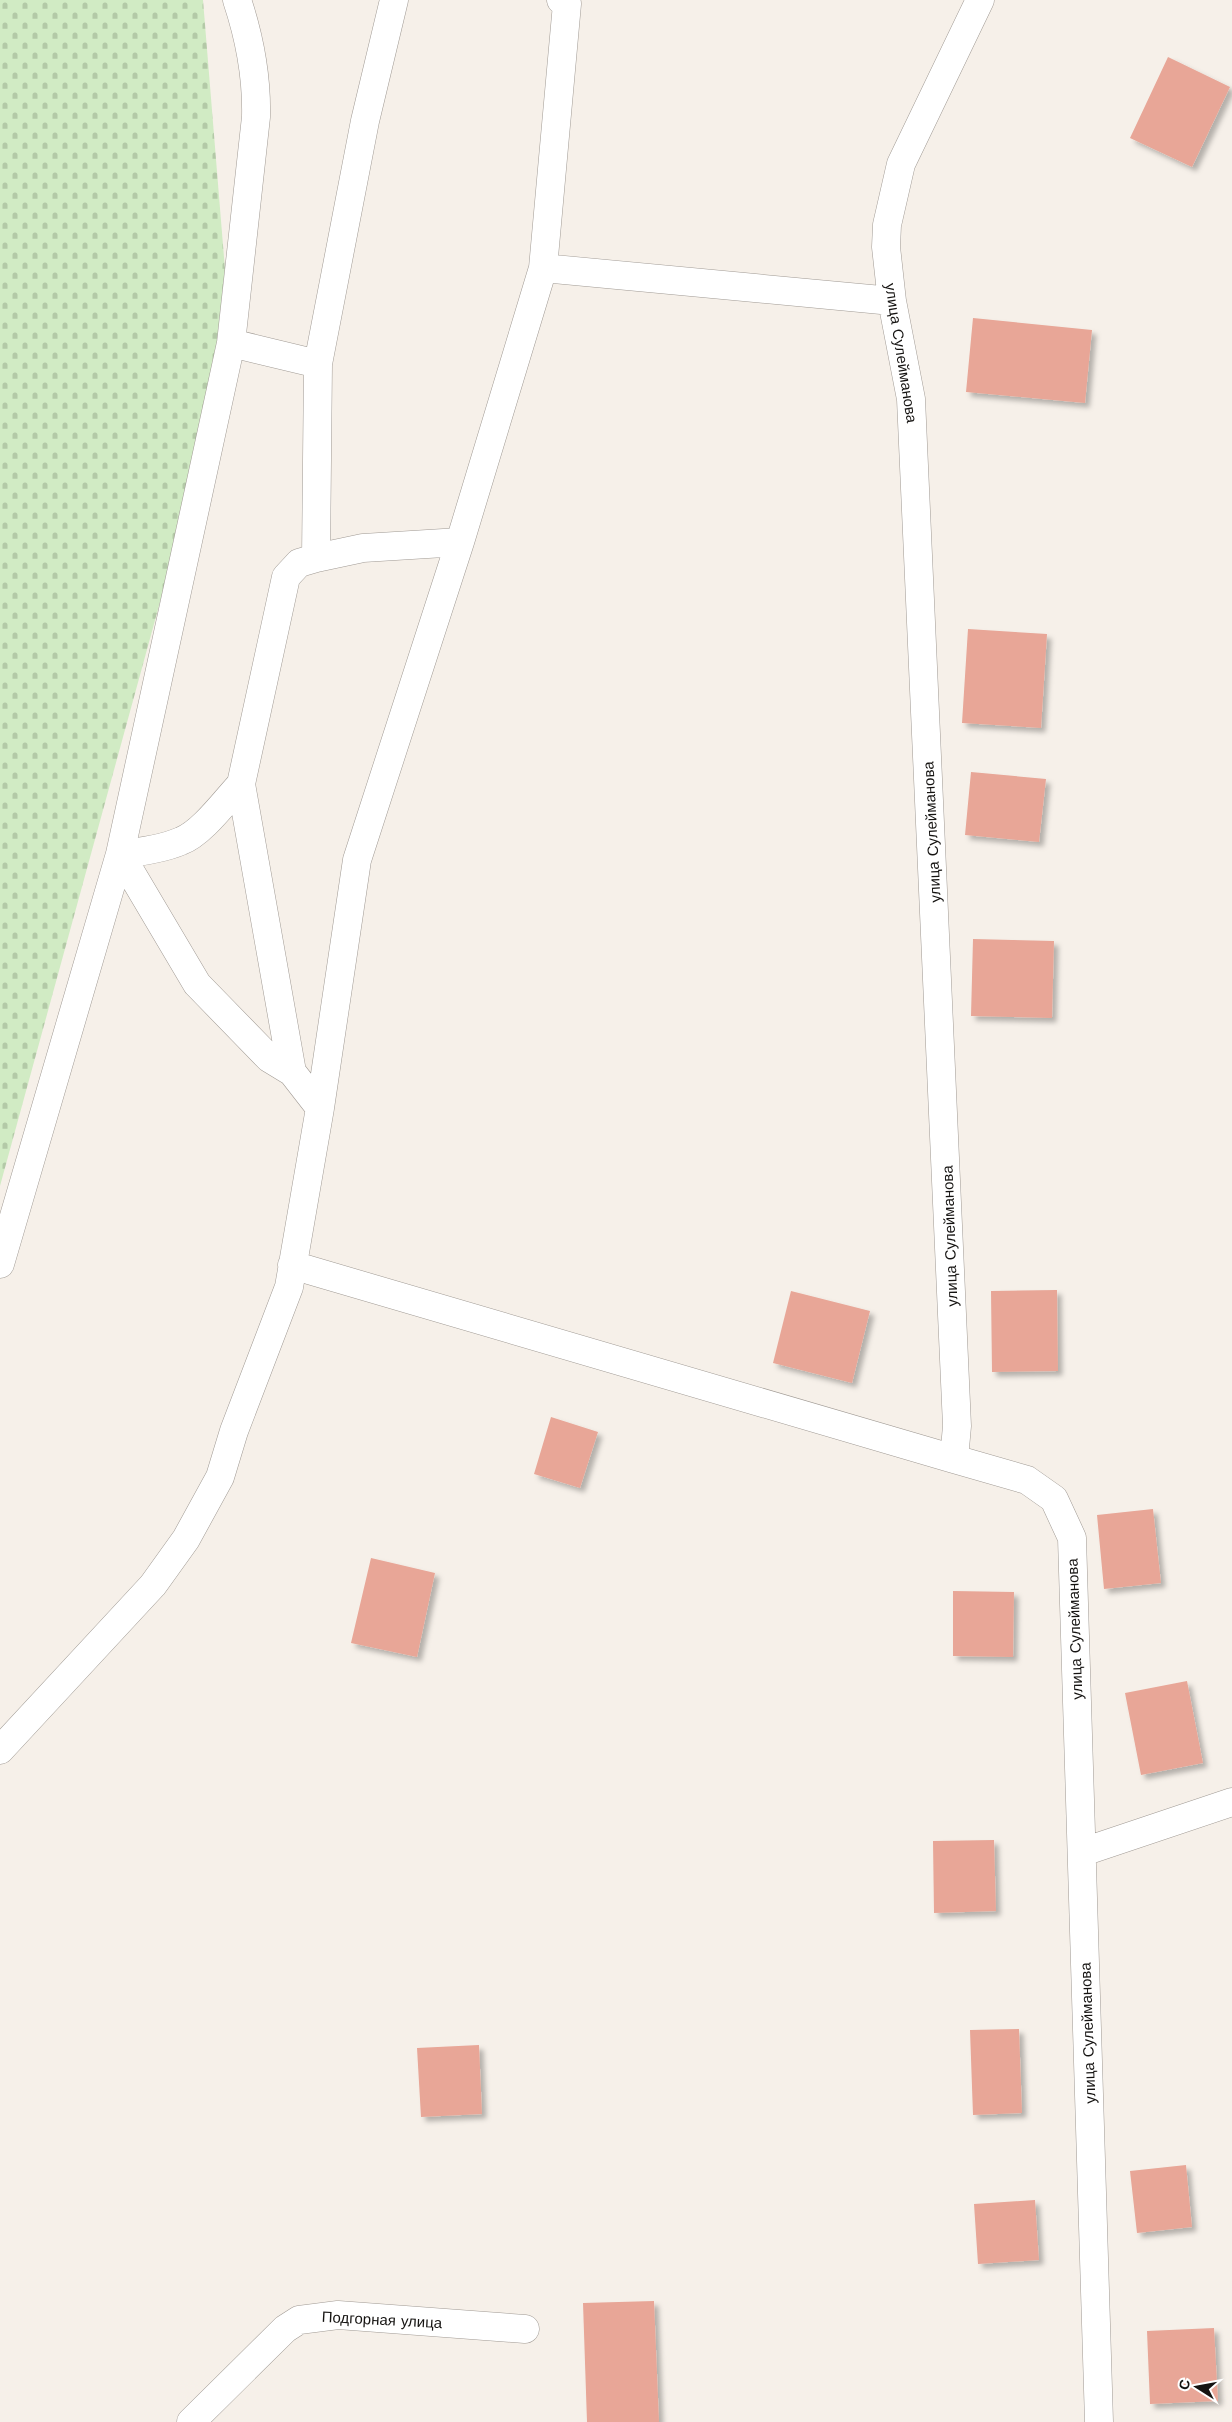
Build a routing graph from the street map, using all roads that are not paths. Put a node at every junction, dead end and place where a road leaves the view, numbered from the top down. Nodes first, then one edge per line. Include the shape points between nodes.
1 (237, 0) edge
2 (394, 0) edge
3 (980, 0) edge
4 (565, 2) edge
5 (543, 268) junction
6 (892, 301) junction
7 (231, 343) junction
8 (318, 364) junction
9 (460, 542) junction
10 (316, 558) junction
11 (240, 784) junction
12 (120, 854) junction
13 (292, 1072) junction
14 (320, 1108) junction
15 (0, 1264) edge
16 (292, 1265) junction
17 (954, 1459) junction
18 (0, 1750) edge
19 (1232, 1802) edge
20 (1083, 1852) junction
21 (525, 2329) dead end
22 (191, 2422) edge
23 (1100, 2422) edge

1 - 7 street via 248,33 256,117
2 - 8 street via 365,121
3 - 6 street, улица Сулейманова via 901,164 887,225
4 - 5 street
5 - 6 street
5 - 9 street
6 - 17 street, улица Сулейманова via 912,399 957,1416
7 - 8 street
7 - 12 street
8 - 10 street
9 - 10 street via 363,548
9 - 14 street via 357,860
10 - 11 street via 299,563 286,576
11 - 12 street via 184,841
11 - 13 street
12 - 13 street via 198,984 269,1058
12 - 15 street
13 - 14 street
14 - 16 street
16 - 17 street
16 - 18 street via 289,1287 234,1431 220,1477 186,1539 154,1585
17 - 20 street, улица Сулейманова via 1026,1480 1054,1499 1072,1538
19 - 20 street
20 - 23 street, улица Сулейманова
21 - 22 street, Подгорная улица via 338,2315 299,2320 285,2329

